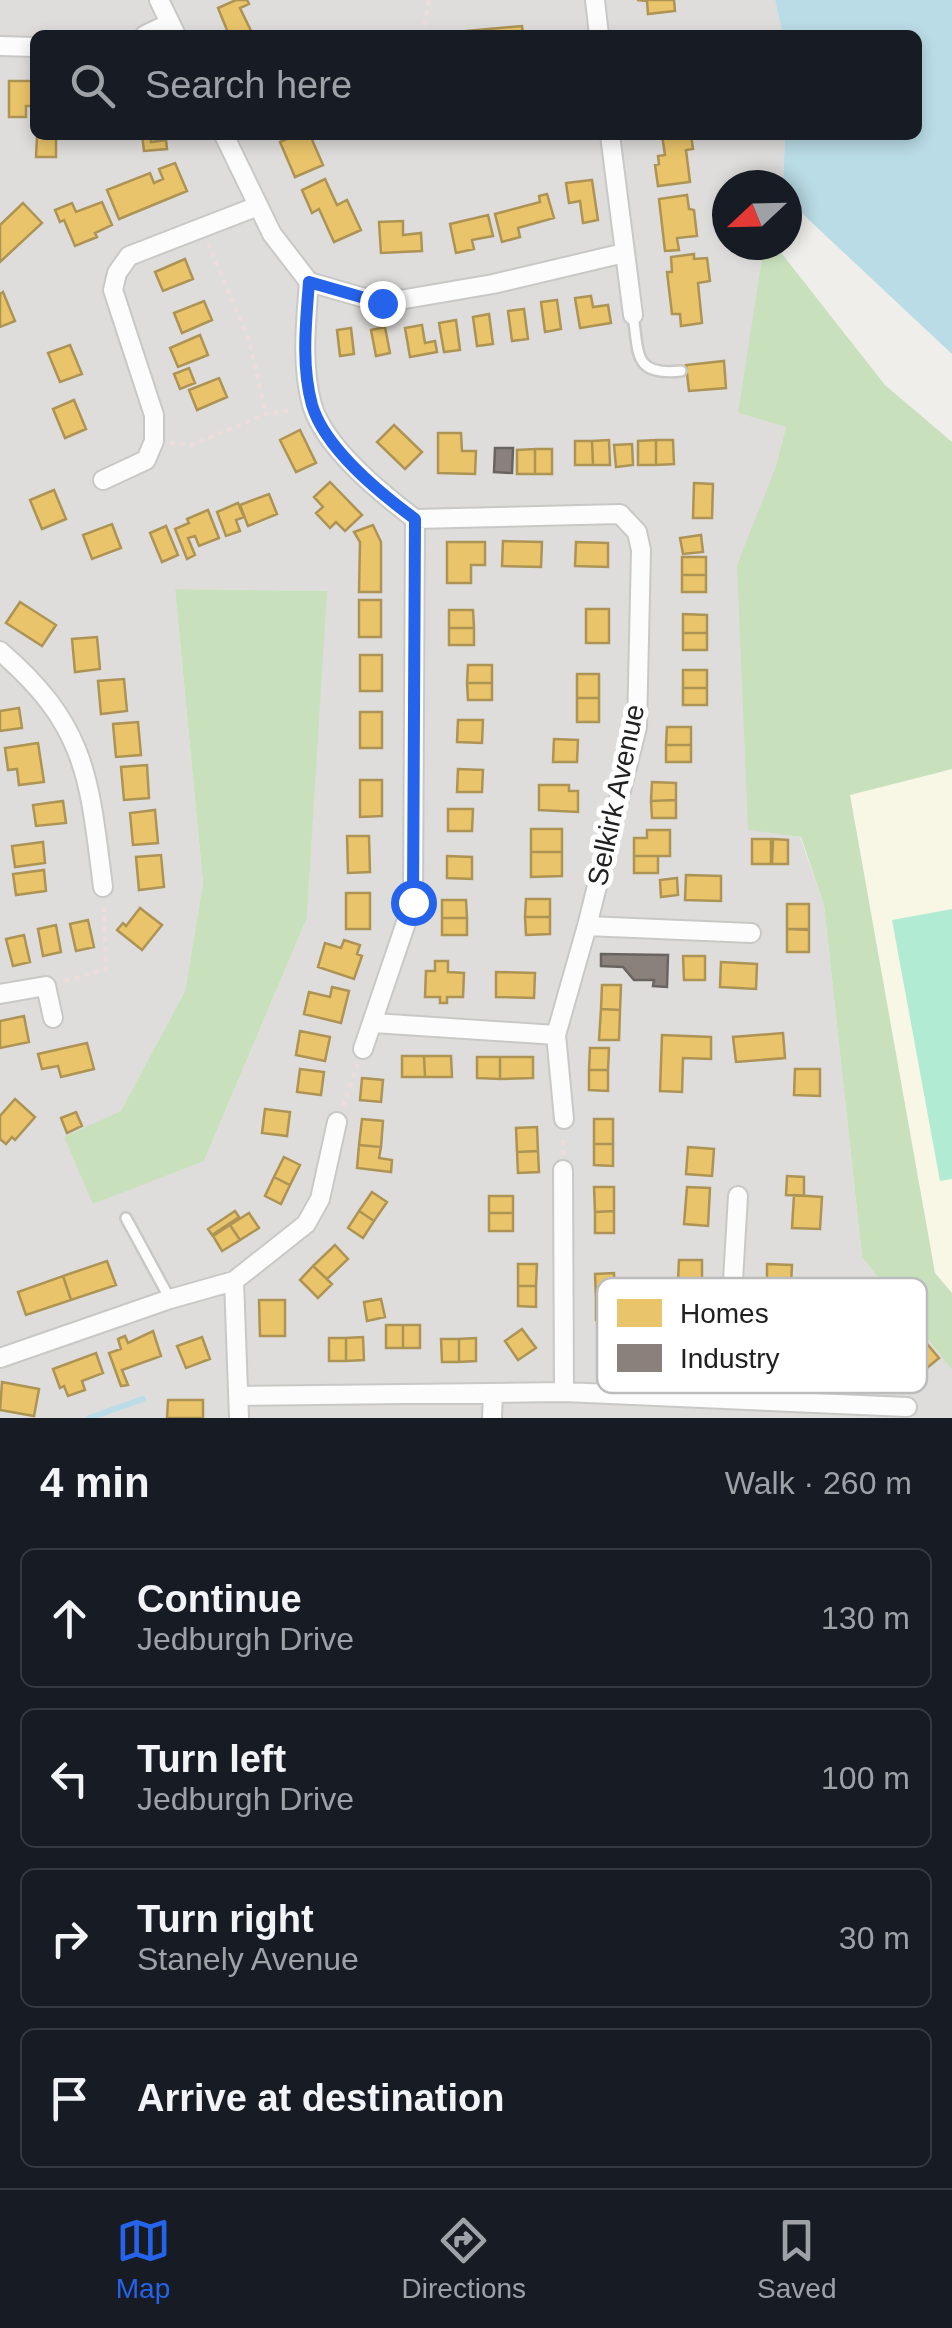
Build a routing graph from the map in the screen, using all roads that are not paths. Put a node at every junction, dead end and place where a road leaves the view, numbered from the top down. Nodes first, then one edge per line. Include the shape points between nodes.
1 (159, 0) edge
2 (595, 0) edge
3 (174, 29) edge
4 (598, 30) edge
5 (0, 46) edge
6 (30, 47) edge
7 (226, 140) edge
8 (611, 140) edge
9 (258, 206) junction
10 (624, 253) junction
11 (309, 282) junction
12 (634, 315) joint
13 (681, 371) dead end
14 (104, 480) dead end
15 (415, 519) junction
16 (0, 652) edge
17 (103, 887) road end
18 (588, 926) junction
19 (751, 934) dead end
20 (0, 994) edge
21 (53, 1018) dead end
22 (374, 1023) junction
23 (556, 1035) junction
24 (364, 1049) road end
25 (564, 1119) road end
26 (338, 1122) road end
27 (563, 1170) road end
28 (738, 1196) dead end
29 (126, 1218) dead end
30 (733, 1278) edge
31 (234, 1282) junction
32 (170, 1299) junction
33 (0, 1358) edge
34 (564, 1392) junction
35 (726, 1393) edge
36 (493, 1394) junction
37 (238, 1396) junction
38 (726, 1398) junction
39 (907, 1407) dead end
40 (238, 1418) edge
41 (492, 1418) edge

1 - 3 street
2 - 4 street
5 - 6 street
7 - 9 street
8 - 10 street
9 - 11 street
9 - 14 street via 130,256 118,273 112,290 154,415 154,441 146,460
10 - 11 street via 382,303
10 - 12 street
11 - 15 street via 304,347 313,408 340,451
12 - 13 lane via 646,369
15 - 18 street, Selkirk Avenue via 620,514 637,532 636,727
15 - 22 street via 413,902
16 - 17 street via 53,704 83,763
18 - 19 street, Selkirk Avenue
18 - 23 street, Selkirk Avenue
20 - 21 street via 46,986
22 - 23 street
22 - 24 street
23 - 25 street, Selkirk Avenue
26 - 31 street via 320,1199 306,1224
27 - 34 street
28 - 30 street
29 - 32 lane
31 - 32 street
31 - 37 street
32 - 33 street
34 - 36 street
34 - 38 street
35 - 38 street
36 - 37 street
36 - 41 street
37 - 40 street
38 - 39 street

